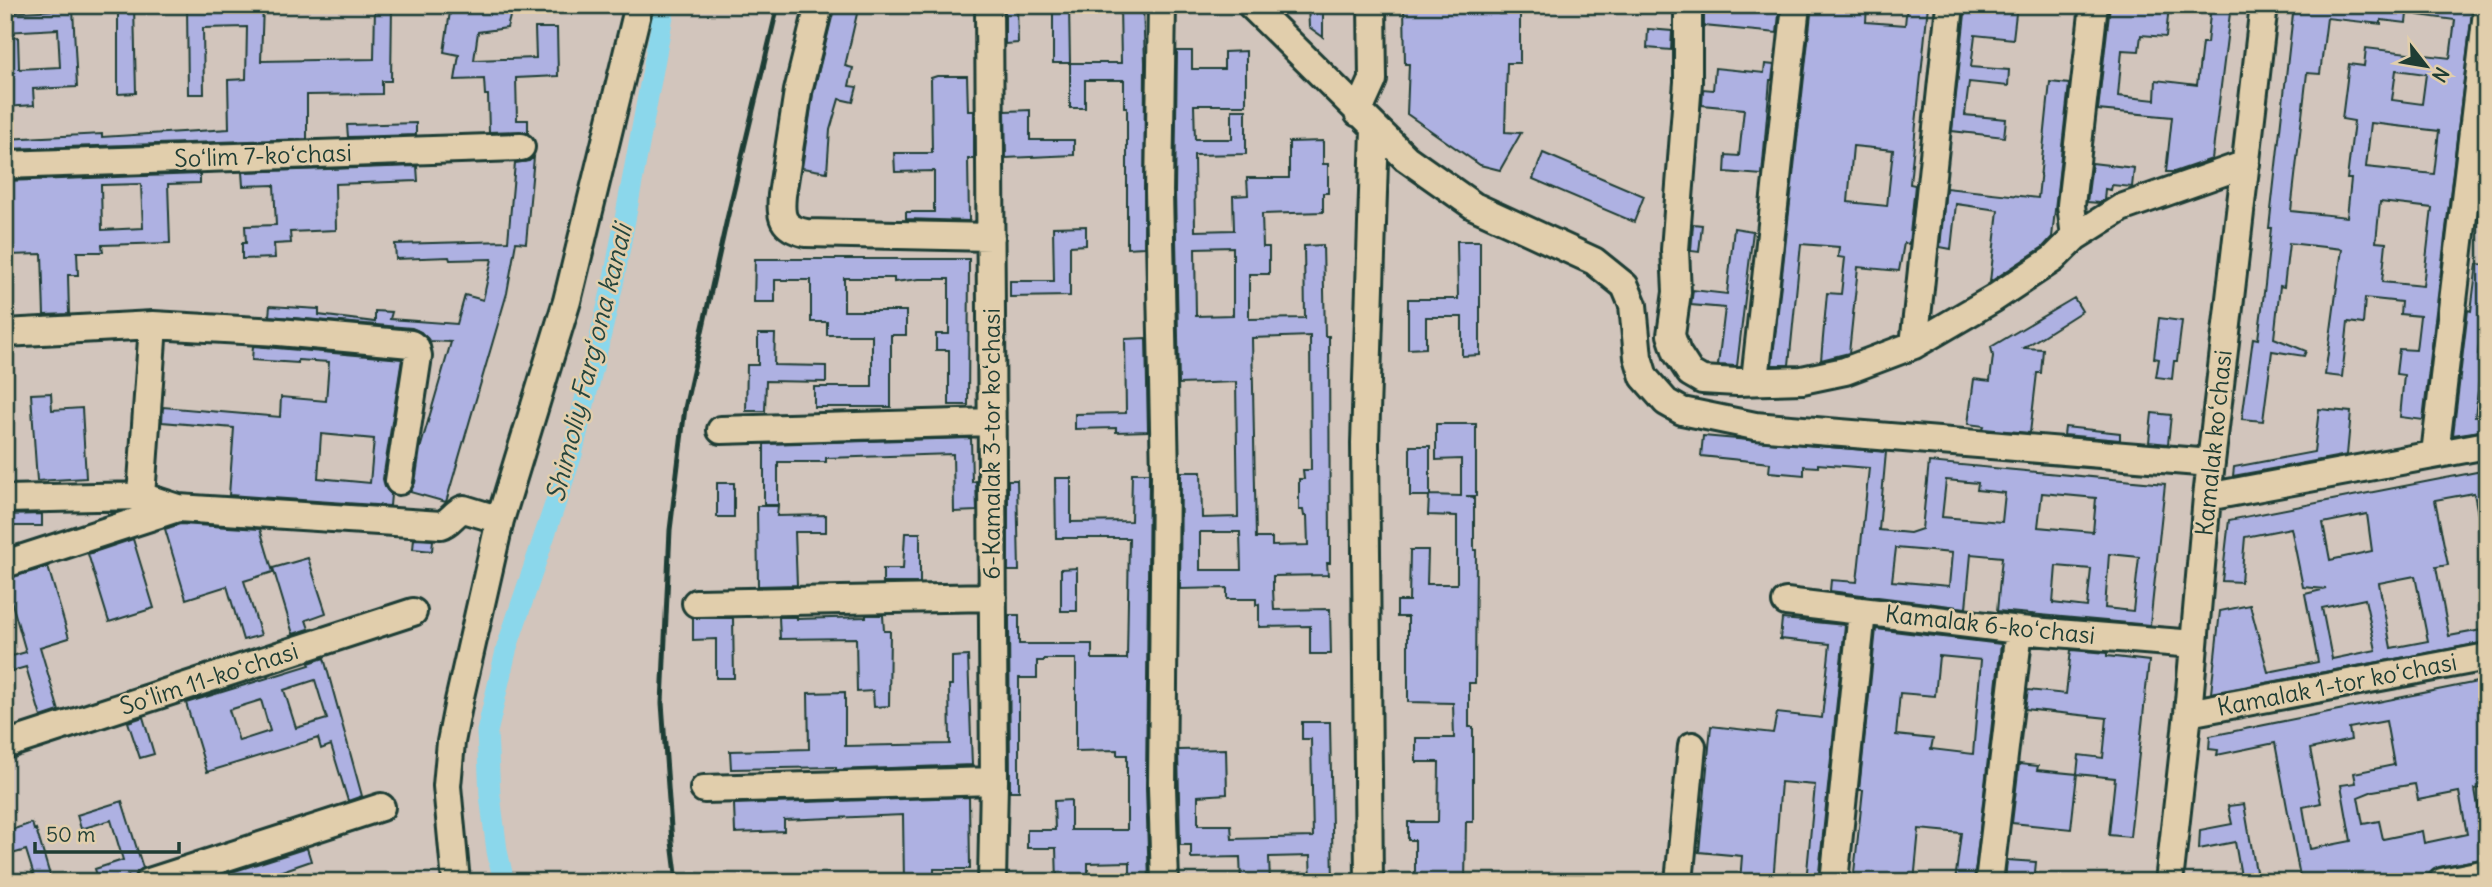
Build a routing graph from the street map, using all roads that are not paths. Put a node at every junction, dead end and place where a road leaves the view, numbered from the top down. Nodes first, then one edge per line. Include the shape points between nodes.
1 (639, 5) edge
2 (819, 5) edge
3 (989, 5) edge
4 (1162, 5) edge
5 (1251, 5) edge
6 (1372, 5) edge
7 (1688, 5) edge
8 (1796, 5) edge
9 (1950, 5) edge
10 (2094, 5) edge
11 (2264, 5) edge
12 (2487, 12) edge
13 (1366, 121) junction
14 (521, 147) dead end
15 (2246, 164) junction
16 (5, 165) edge
17 (991, 237) junction
18 (2076, 237) junction
19 (153, 326) junction
20 (5, 333) edge
21 (1914, 345) junction
22 (1755, 380) junction
23 (992, 422) junction
24 (721, 430) dead end
25 (2487, 445) edge
26 (2435, 454) junction
27 (2211, 463) junction
28 (399, 481) dead end
29 (141, 496) junction
30 (2207, 497) junction
31 (5, 499) edge
32 (178, 508) junction
33 (500, 520) junction
34 (5, 564) edge
35 (993, 597) junction
36 (1786, 602) dead end
37 (696, 603) dead end
38 (413, 612) dead end
39 (1862, 612) junction
40 (2019, 630) junction
41 (2194, 644) junction
42 (2487, 657) edge
43 (2188, 713) junction
44 (5, 746) edge
45 (1692, 746) dead end
46 (994, 781) junction
47 (704, 789) dead end
48 (381, 807) dead end
49 (2487, 873) edge
50 (149, 882) edge
51 (456, 882) edge
52 (992, 882) edge
53 (1165, 882) edge
54 (1369, 882) edge
55 (1679, 882) edge
56 (1834, 882) edge
57 (1989, 882) edge
58 (2169, 882) edge
59 (2442, 882) edge

1 - 33 street via 568,301
2 - 17 street via 798,91 782,195 783,220 806,233
3 - 17 street, 6-Kamalak 3-tor koʻchasi
4 - 53 street via 1159,191 1165,475
5 - 13 street
6 - 13 street via 1373,80
7 - 22 street via 1688,82 1671,335 1690,373 1702,380
8 - 22 street
9 - 21 street
10 - 18 street via 2071,205
11 - 15 street, Kamalak koʻchasi
12 - 26 street
13 - 27 street via 1406,158 1474,206 1558,243 1611,273 1625,286 1633,305 1644,377 1666,402 1682,411 1755,426
13 - 54 street
14 - 16 street, Soʻlim 7-koʻchasi
15 - 18 street via 2121,208
15 - 27 street, Kamalak koʻchasi
17 - 23 street, 6-Kamalak 3-tor koʻchasi
18 - 21 street via 2053,259
19 - 20 street
19 - 28 street via 411,344 418,356
19 - 29 street
21 - 22 street via 1845,371 1802,380
23 - 24 street
23 - 35 street, 6-Kamalak 3-tor koʻchasi
25 - 26 street
26 - 30 street
27 - 30 street, Kamalak koʻchasi
29 - 31 street
29 - 32 street
30 - 41 street, Kamalak koʻchasi
32 - 33 street via 441,525 464,509
32 - 34 street
33 - 51 street via 450,742 447,786
35 - 37 street
35 - 46 street, 6-Kamalak 3-tor koʻchasi
36 - 39 street, Kamalak 6-koʻchasi
38 - 44 street, Soʻlim 11-koʻchasi
39 - 40 street, Kamalak 6-koʻchasi
39 - 56 street
40 - 41 street, Kamalak 6-koʻchasi
40 - 57 street
41 - 43 street, Kamalak koʻchasi
42 - 43 street, Kamalak 1-tor koʻchasi
43 - 58 street, Kamalak koʻchasi
45 - 55 street
46 - 47 street
46 - 52 street, 6-Kamalak 3-tor koʻchasi
48 - 50 street
49 - 59 street

